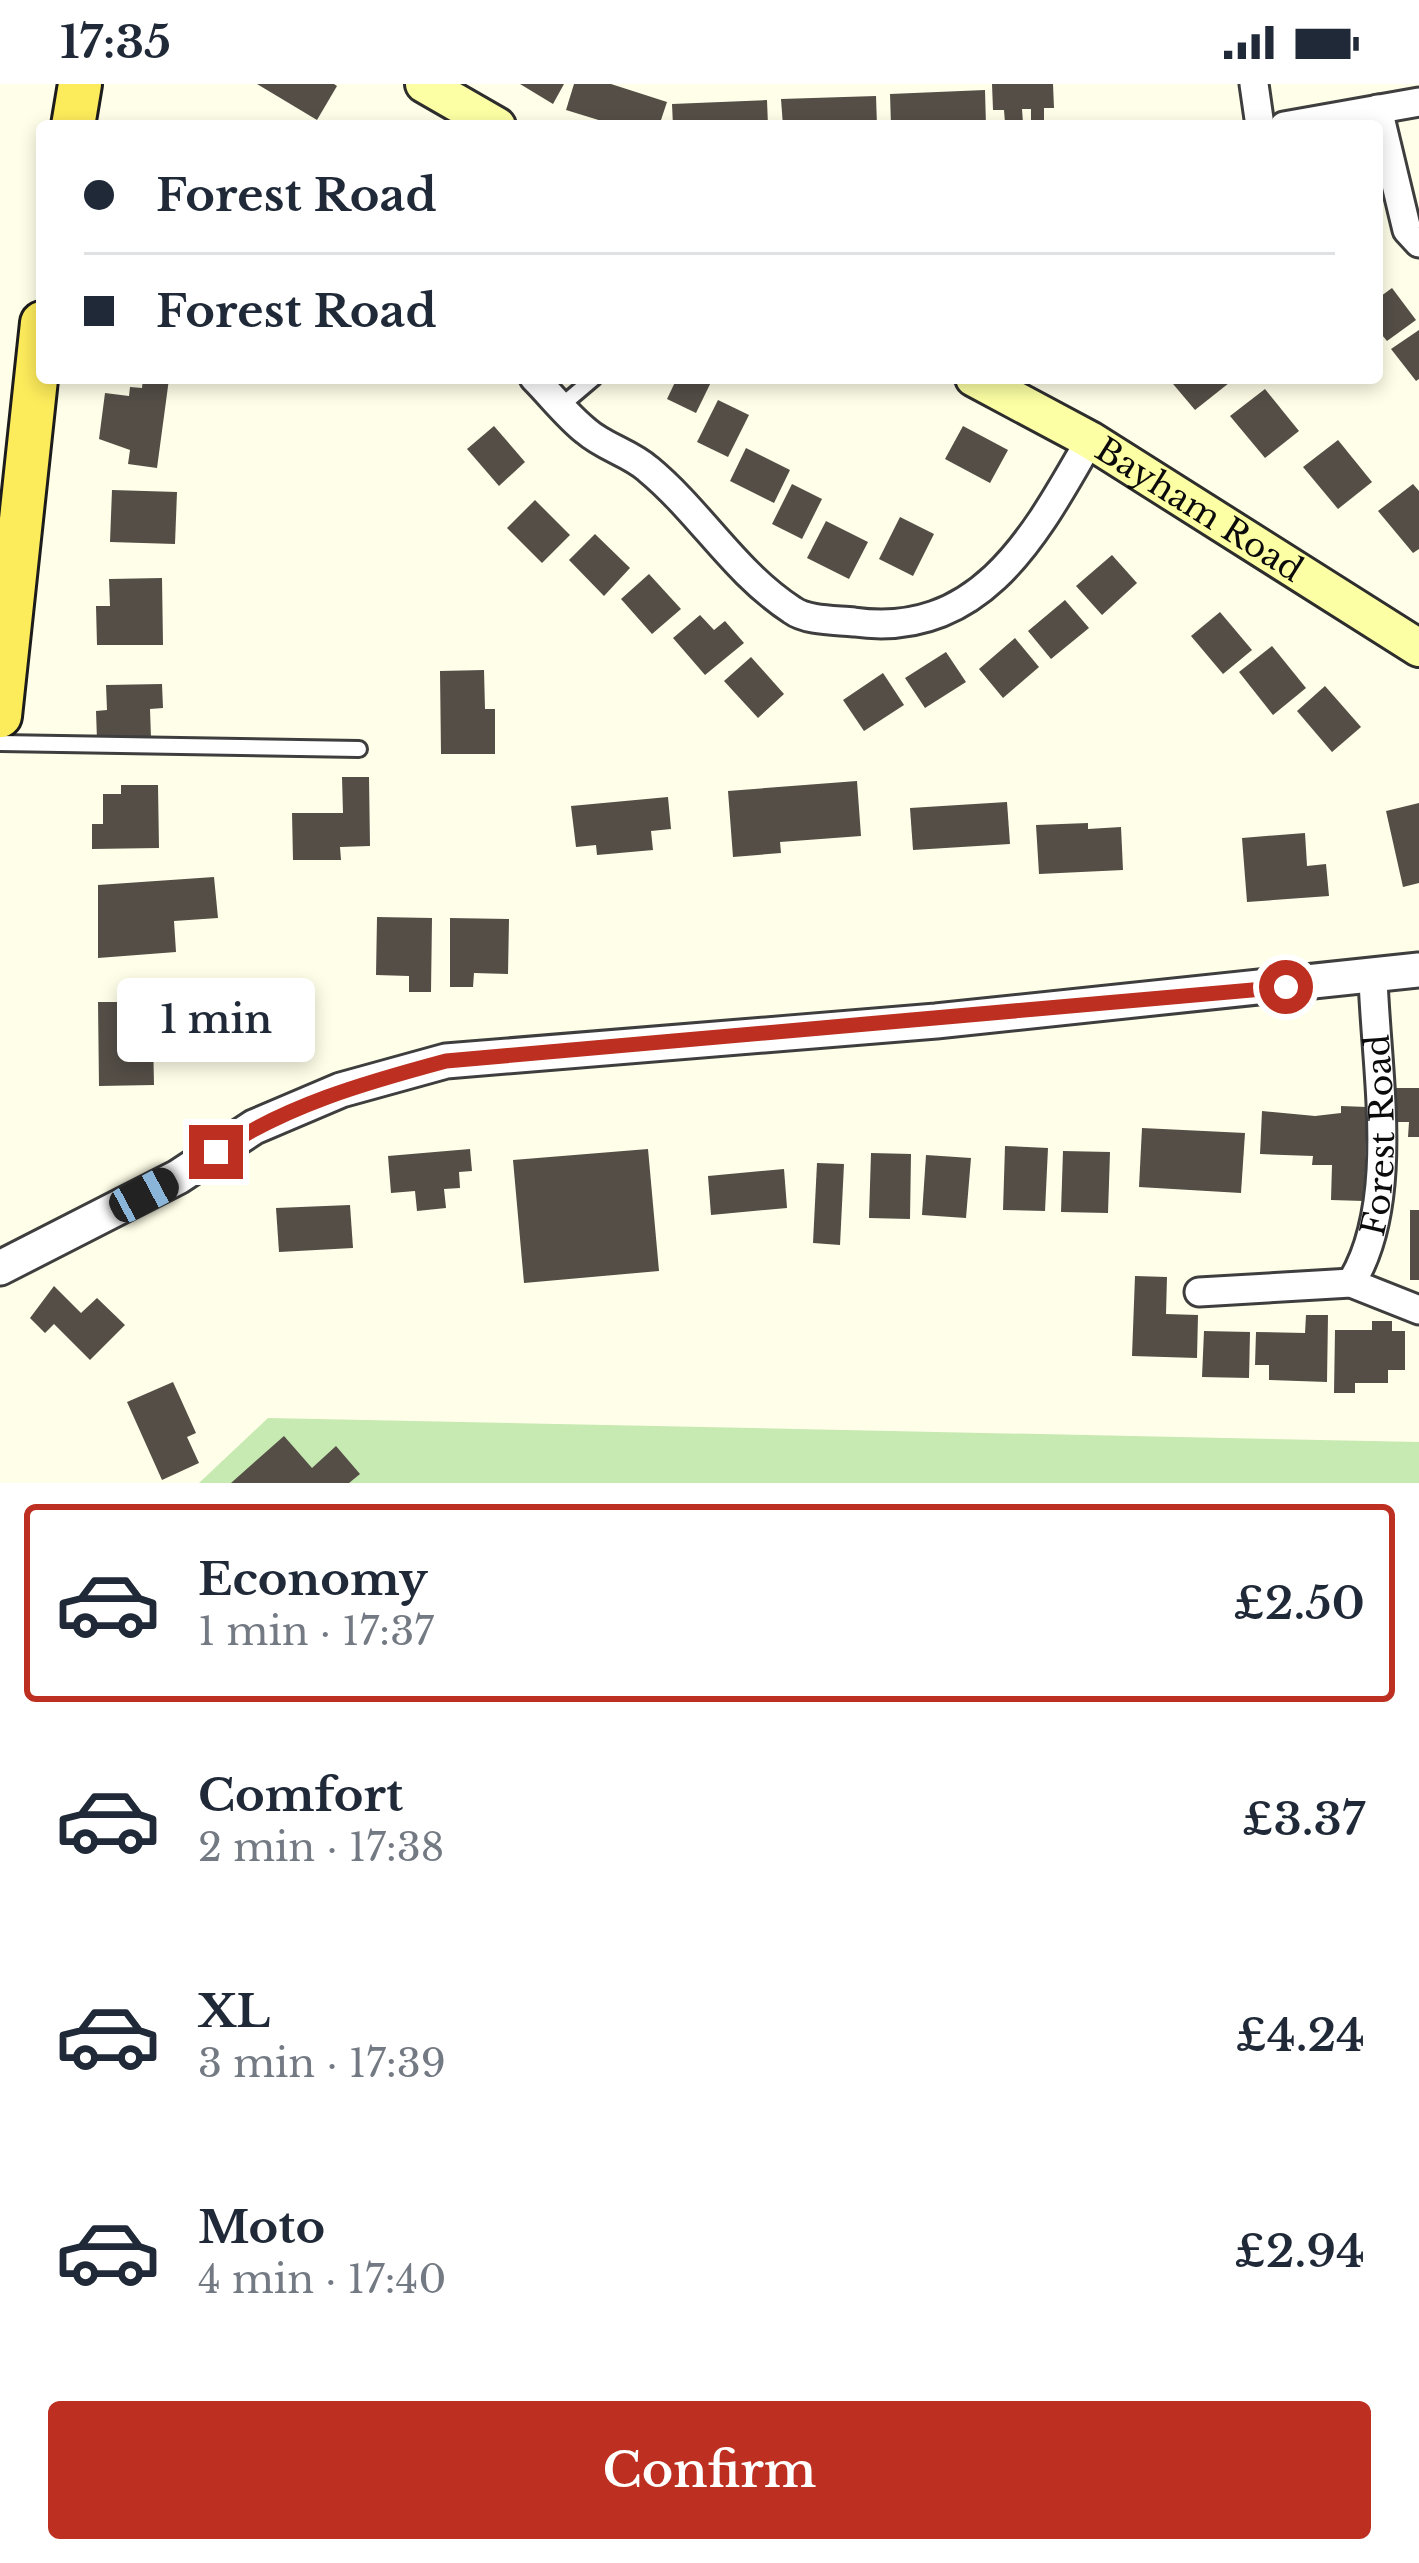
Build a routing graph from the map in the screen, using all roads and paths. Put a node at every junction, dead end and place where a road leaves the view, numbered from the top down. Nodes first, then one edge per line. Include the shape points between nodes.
1 (80, 84) edge
2 (424, 84) edge
3 (1253, 84) edge
4 (1419, 102) edge
5 (1378, 109) junction
6 (74, 120) edge
7 (487, 120) edge
8 (1259, 120) edge
9 (1317, 120) edge
10 (1381, 120) edge
11 (1383, 130) edge
12 (1419, 243) edge
13 (36, 379) edge
14 (540, 384) edge
15 (587, 384) edge
16 (985, 384) edge
17 (561, 406) junction
18 (1090, 440) junction
19 (1419, 648) edge
20 (0, 716) edge
21 (0, 742) edge
22 (359, 749) dead end
23 (1419, 970) edge
24 (1373, 978) junction
25 (0, 1268) edge
26 (1351, 1283) junction
27 (1198, 1292) dead end
28 (1419, 1310) edge

1 - 6 main road
2 - 7 main road
3 - 8 street
4 - 5 street
5 - 9 street
5 - 10 street
11 - 12 street via 1407,230
13 - 20 main road
14 - 17 street
15 - 17 lane
16 - 18 main road, Bayham Road
17 - 18 street via 587,433 646,467 742,573 797,614 869,624 931,616 984,588 1029,546
18 - 19 main road, Bayham Road
21 - 22 lane
23 - 24 street
24 - 25 street via 446,1061 341,1090 254,1127 178,1177
24 - 26 street, Forest Road via 1381,1203 1370,1253
26 - 27 street
26 - 28 street

